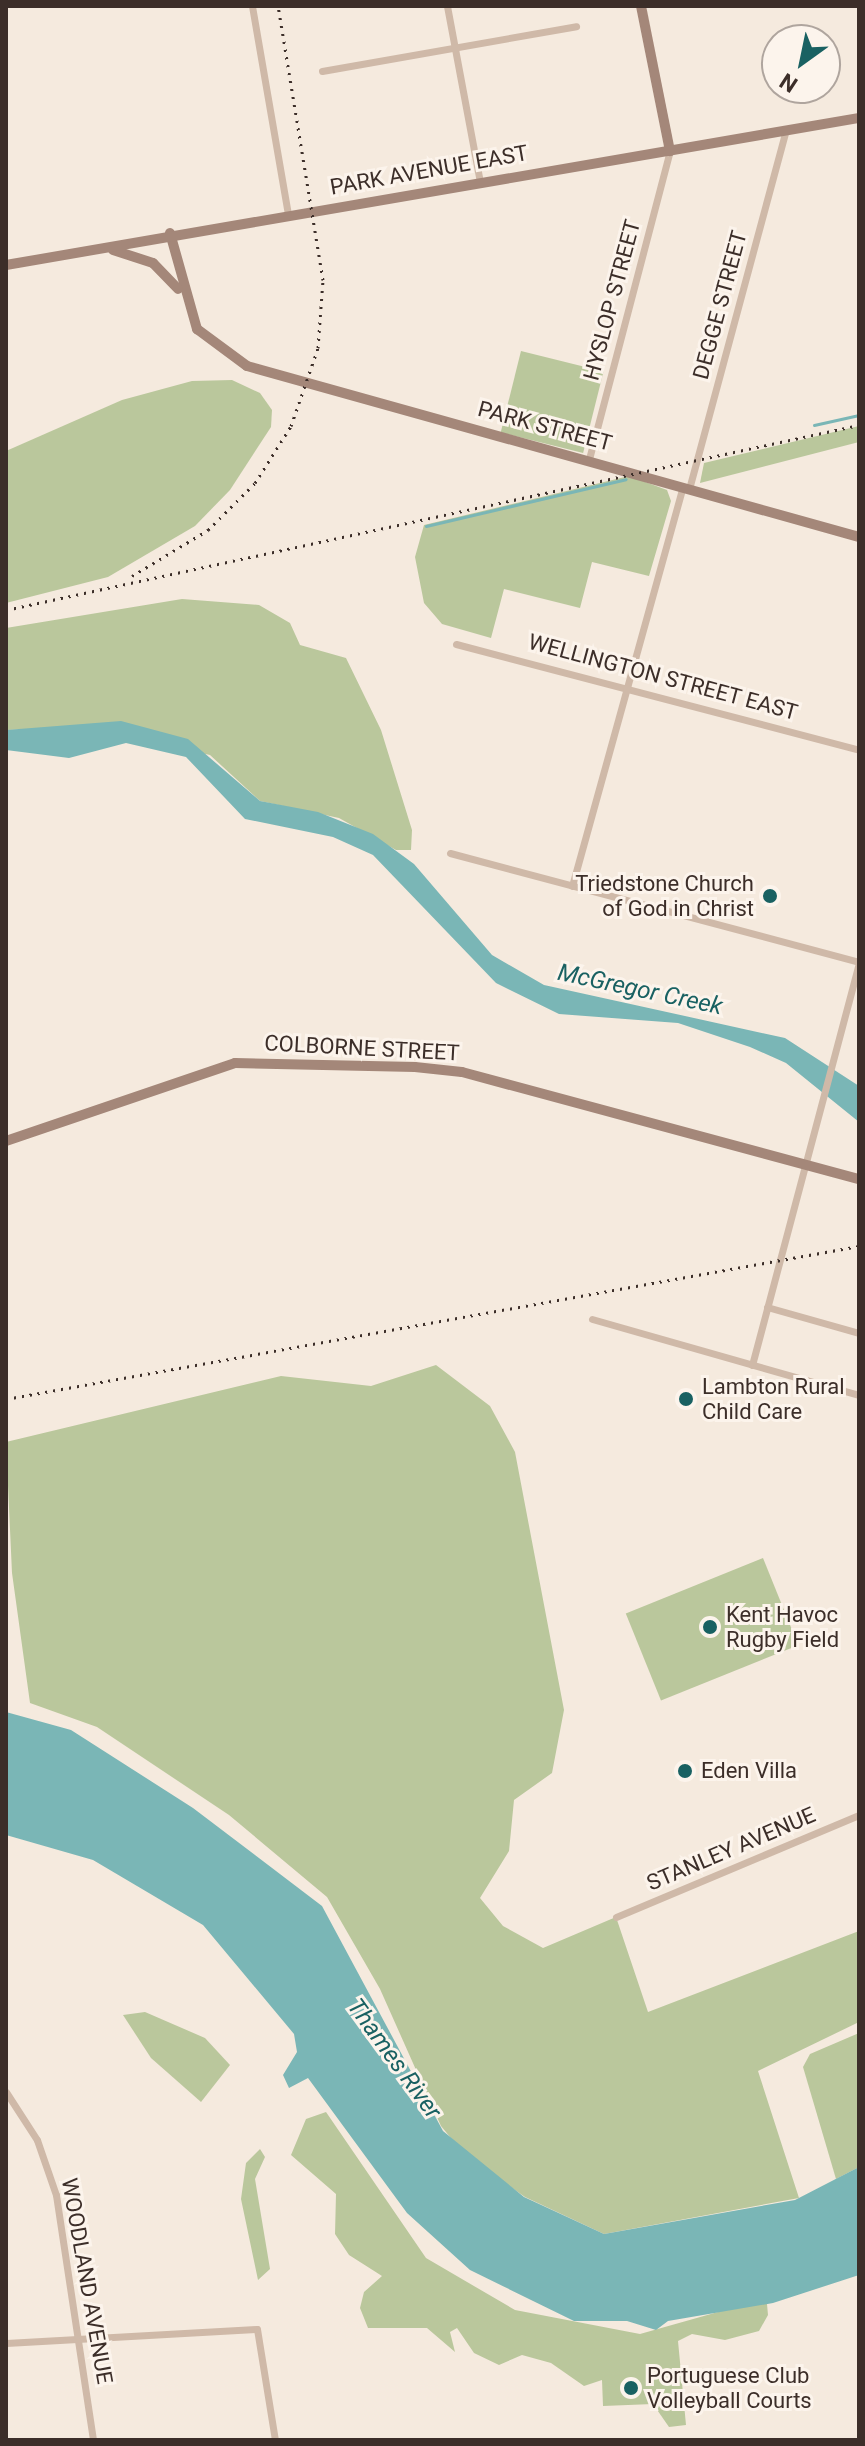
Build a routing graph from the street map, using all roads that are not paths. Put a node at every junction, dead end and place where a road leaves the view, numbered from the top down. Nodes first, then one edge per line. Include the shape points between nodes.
1 (252, 6) edge
2 (447, 6) edge
3 (641, 6) edge
4 (576, 26) dead end
5 (455, 48) junction
6 (322, 71) dead end
7 (859, 118) edge
8 (786, 130) junction
9 (670, 151) junction
10 (480, 183) junction
11 (288, 214) junction
12 (170, 233) junction
13 (77, 252) junction
14 (6, 265) edge
15 (184, 302) junction
16 (589, 459) junction
17 (686, 488) junction
18 (859, 537) edge
19 (456, 644) dead end
20 (625, 685) junction
21 (859, 750) edge
22 (450, 853) dead end
23 (572, 886) junction
24 (859, 962) edge
25 (6, 1141) edge
26 (808, 1164) junction
27 (859, 1179) edge
28 (767, 1307) junction
29 (592, 1319) dead end
30 (859, 1333) edge
31 (752, 1365) junction
32 (859, 1395) edge
33 (859, 1815) edge
34 (616, 1917) dead end
35 (6, 2092) edge
36 (81, 2340) junction
37 (6, 2343) edge
38 (93, 2440) edge
39 (275, 2440) edge

1 - 11 street
2 - 5 street
3 - 9 street
4 - 5 street
5 - 6 street
5 - 10 street
7 - 8 street, PARK AVENUE EAST
8 - 9 street, PARK AVENUE EAST
8 - 17 street, DEGGE STREET
9 - 10 street, PARK AVENUE EAST
9 - 16 street, HYSLOP STREET
10 - 11 street, PARK AVENUE EAST
11 - 12 street, PARK AVENUE EAST
12 - 13 street, PARK AVENUE EAST
12 - 15 street
13 - 14 street, PARK AVENUE EAST
13 - 15 street via 119,249 142,257 168,275
15 - 16 street, PARK STREET via 221,353
16 - 17 street, PARK STREET
17 - 18 street, PARK STREET
17 - 20 street, DEGGE STREET
19 - 20 street, WELLINGTON STREET EAST
20 - 21 street, WELLINGTON STREET EAST
20 - 23 street, DEGGE STREET
22 - 23 street
23 - 24 street
24 - 26 street
25 - 26 street, COLBORNE STREET via 205,1068 348,1065 462,1072
26 - 27 street, COLBORNE STREET
26 - 28 street
28 - 30 street
28 - 31 street
29 - 31 street
31 - 32 street
33 - 34 street, STANLEY AVENUE
35 - 36 street, WOODLAND AVENUE via 47,2162
36 - 37 street
36 - 38 street, WOODLAND AVENUE
36 - 39 street via 257,2329

